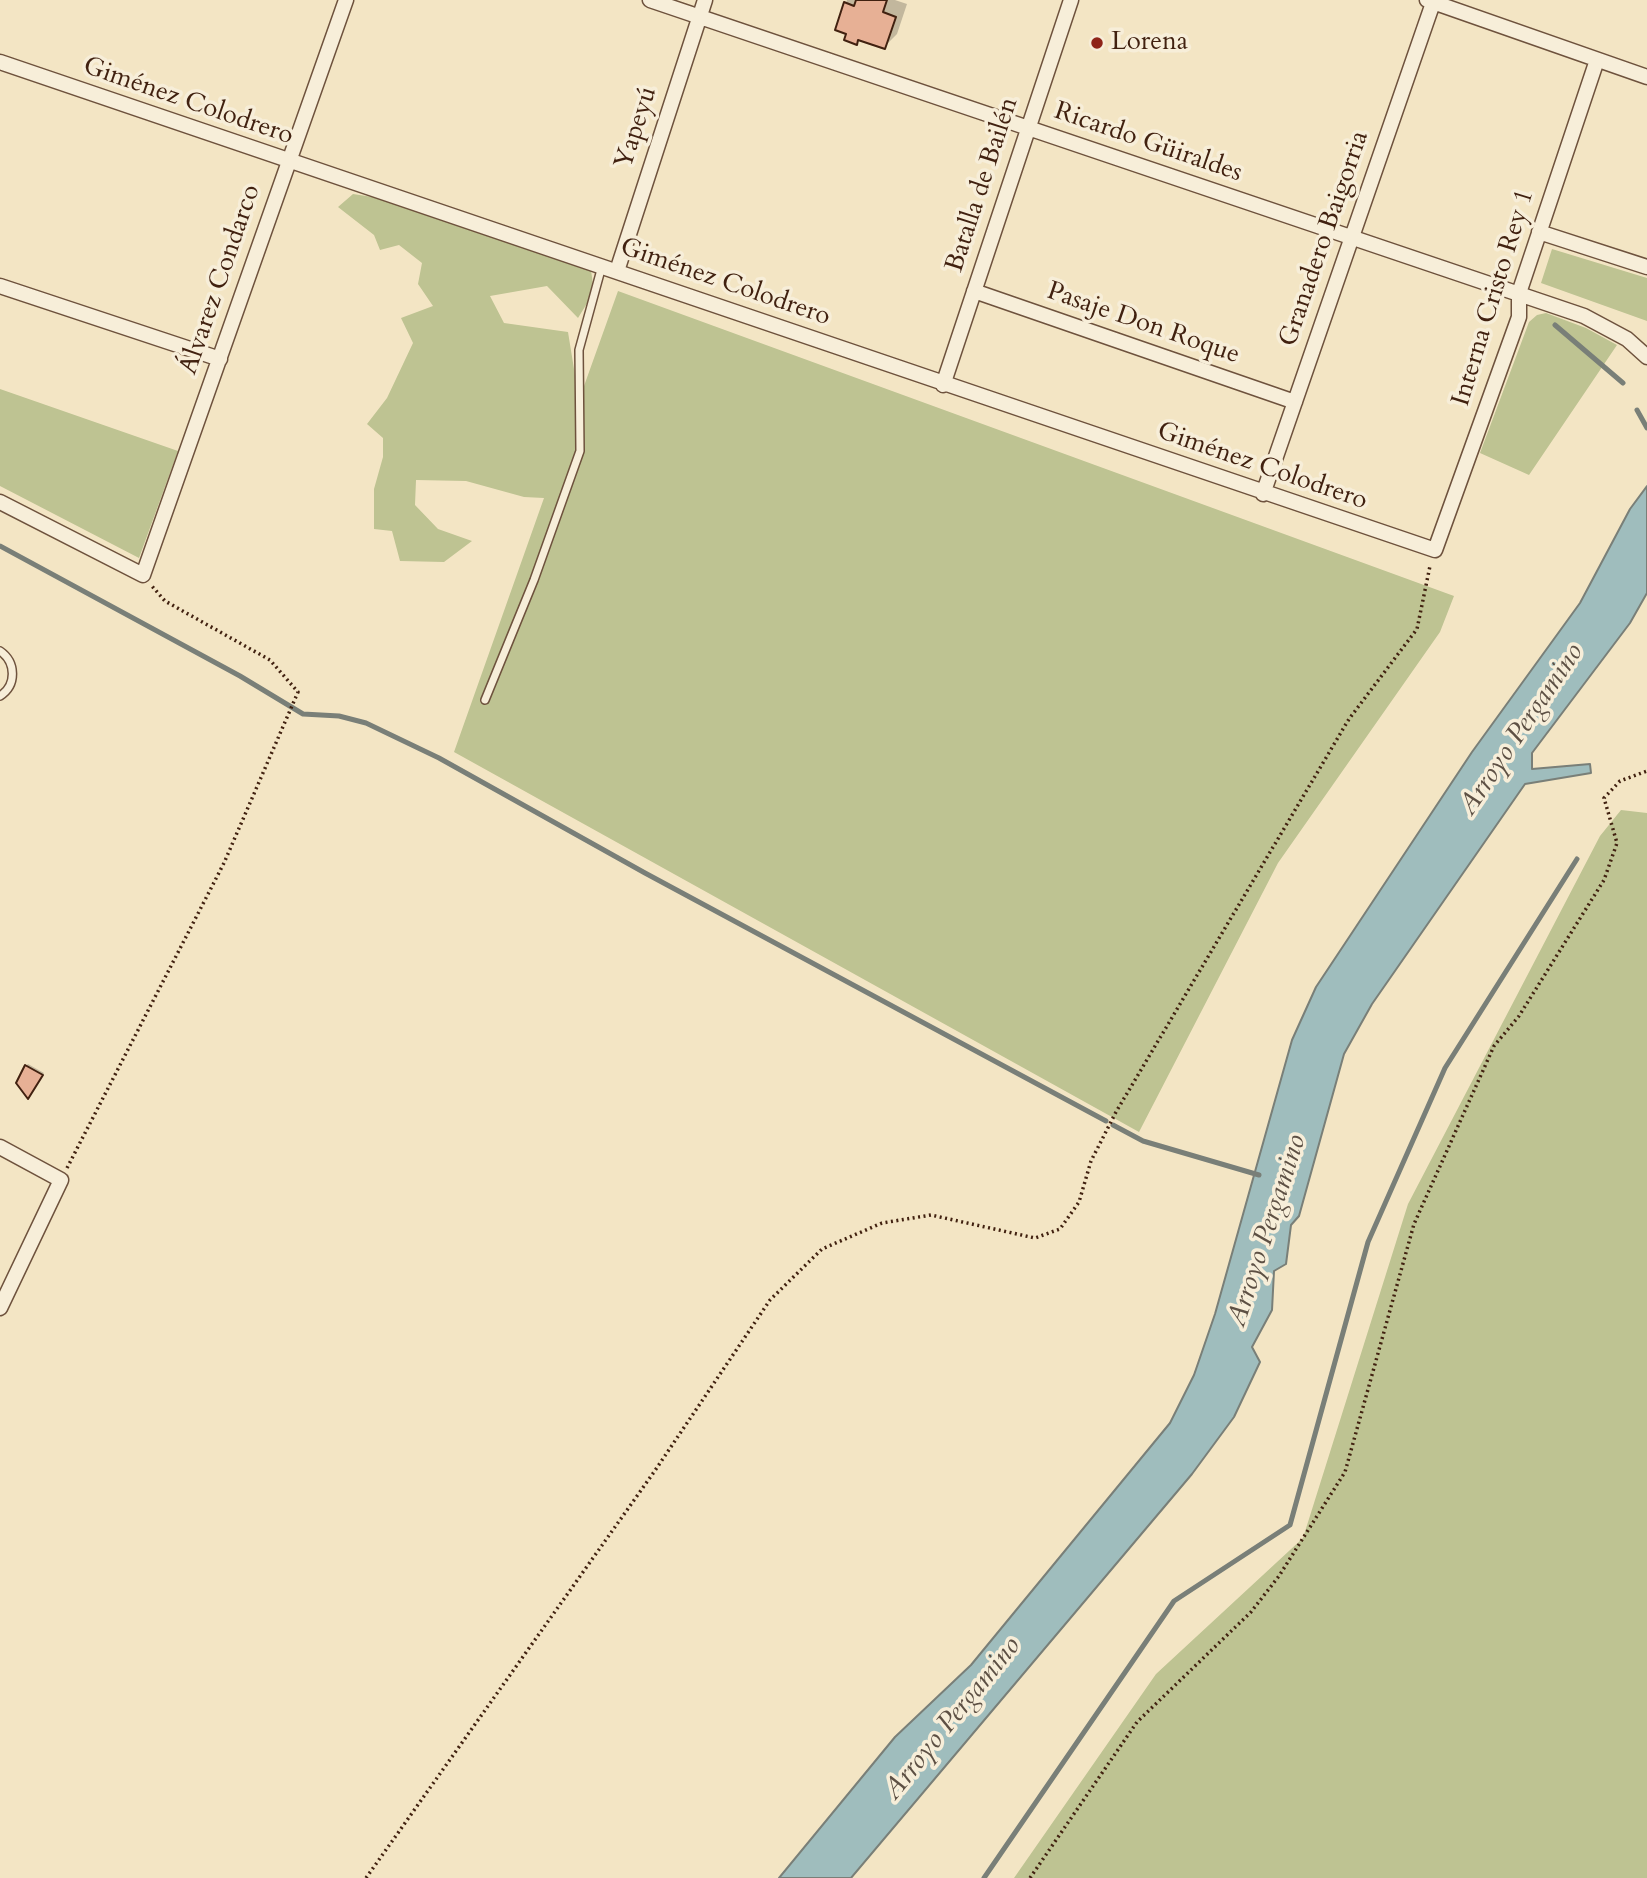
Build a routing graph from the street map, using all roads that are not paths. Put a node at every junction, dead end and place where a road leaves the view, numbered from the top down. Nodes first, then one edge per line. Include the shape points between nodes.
1 (346, 0) edge
2 (650, 0) edge
3 (705, 0) edge
4 (1070, 0) edge
5 (1431, 1) edge
6 (698, 18) junction
7 (1597, 60) junction
8 (0, 62) edge
9 (1647, 77) edge
10 (1026, 128) junction
11 (288, 162) junction
12 (1539, 232) junction
13 (1351, 237) junction
14 (602, 267) junction
15 (1647, 267) edge
16 (617, 271) junction
17 (0, 286) edge
18 (974, 291) junction
19 (1519, 293) junction
20 (1647, 357) edge
21 (220, 359) junction
22 (943, 385) junction
23 (1295, 402) junction
24 (1263, 494) junction
25 (0, 502) edge
26 (1435, 550) joint
27 (0, 651) edge
28 (0, 696) edge
29 (485, 700) dead end
30 (0, 1147) edge
31 (0, 1308) edge

1 - 11 street, Álvarez Condarco
2 - 6 street, Ricardo Güiraldes
3 - 6 street, Yapeyú
4 - 10 street, Batalla de Bailén
5 - 7 street
5 - 13 street, Granadero Baigorria
6 - 10 street, Ricardo Güiraldes
6 - 16 street, Yapeyú
7 - 9 street
7 - 12 street, Interna Cristo Rey 1
8 - 11 street, Giménez Colodrero
10 - 13 street, Ricardo Güiraldes
10 - 18 street, Batalla de Bailén
11 - 14 street, Giménez Colodrero
11 - 21 street, Álvarez Condarco
12 - 15 street
12 - 19 street, Interna Cristo Rey 1
13 - 19 street, Ricardo Güiraldes
13 - 23 street, Granadero Baigorria
14 - 16 street, Giménez Colodrero
14 - 29 lane via 579,350 580,451
16 - 22 street, Giménez Colodrero
17 - 21 street
18 - 22 street, Batalla de Bailén
18 - 23 street, Pasaje Don Roque
19 - 20 street, Ricardo Güiraldes via 1584,316 1627,339
19 - 26 street, Interna Cristo Rey 1 via 1519,317
21 - 25 street, Álvarez Condarco via 143,575
22 - 24 street, Giménez Colodrero
23 - 24 street, Granadero Baigorria
24 - 26 street, Giménez Colodrero
27 - 28 lane via 13,673 12,683
30 - 31 street via 61,1180

